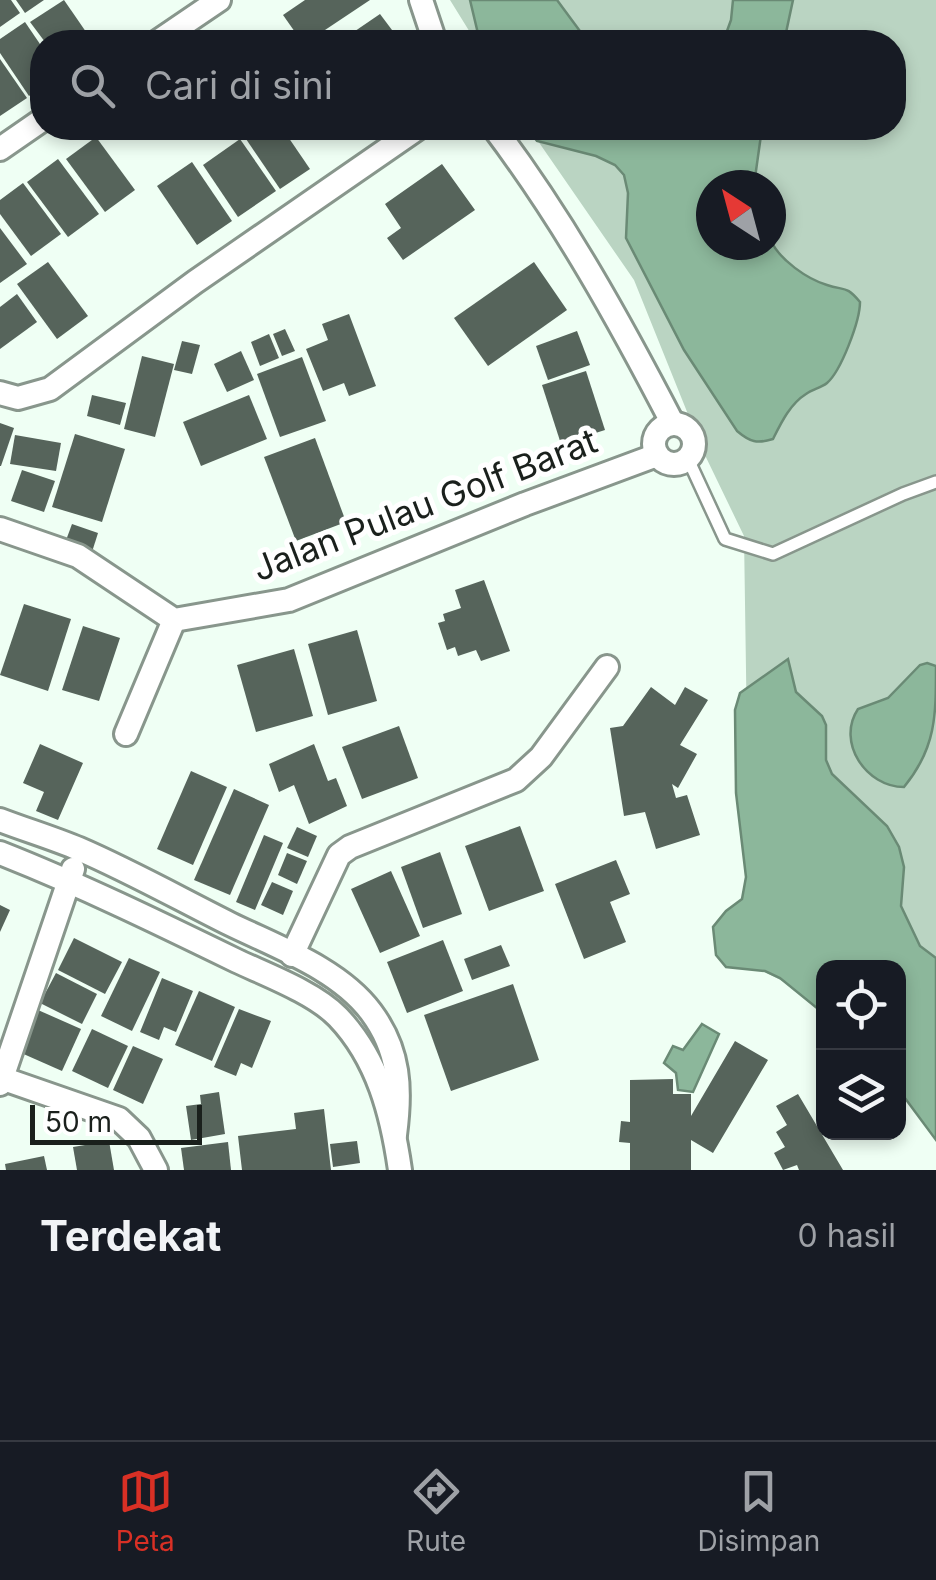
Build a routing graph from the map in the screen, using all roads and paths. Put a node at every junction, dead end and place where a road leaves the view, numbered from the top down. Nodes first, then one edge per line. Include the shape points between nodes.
1 (219, 0) edge
2 (421, 0) edge
3 (175, 30) edge
4 (432, 30) edge
5 (30, 128) edge
6 (401, 140) edge
7 (503, 140) edge
8 (0, 149) edge
9 (0, 393) edge
10 (672, 424) junction
11 (656, 454) junction
12 (688, 459) junction
13 (936, 482) edge
14 (0, 529) edge
15 (174, 620) junction
16 (607, 667) dead end
17 (126, 734) dead end
18 (0, 820) edge
19 (79, 849) junction
20 (0, 853) edge
21 (69, 880) junction
22 (292, 954) junction
23 (1, 1081) edge
24 (395, 1135) junction
25 (156, 1170) edge
26 (400, 1170) edge

1 - 3 street
2 - 4 street
5 - 8 street
6 - 9 street via 50,390 18,398
7 - 10 street via 588,265
10 - 11 street via 656,434
10 - 12 street via 693,436
11 - 12 street via 667,464
11 - 15 street, Jalan Pulau Golf Barat via 289,600
12 - 13 lane via 725,540 773,554
14 - 15 street via 78,556
15 - 17 street
16 - 22 street via 516,780 338,855
18 - 19 street
19 - 21 street
19 - 22 street
20 - 21 street
21 - 23 street
21 - 24 street via 335,1013 382,1085
22 - 24 street via 346,986 388,1039 400,1092
23 - 25 street via 119,1119 139,1138
24 - 26 street

